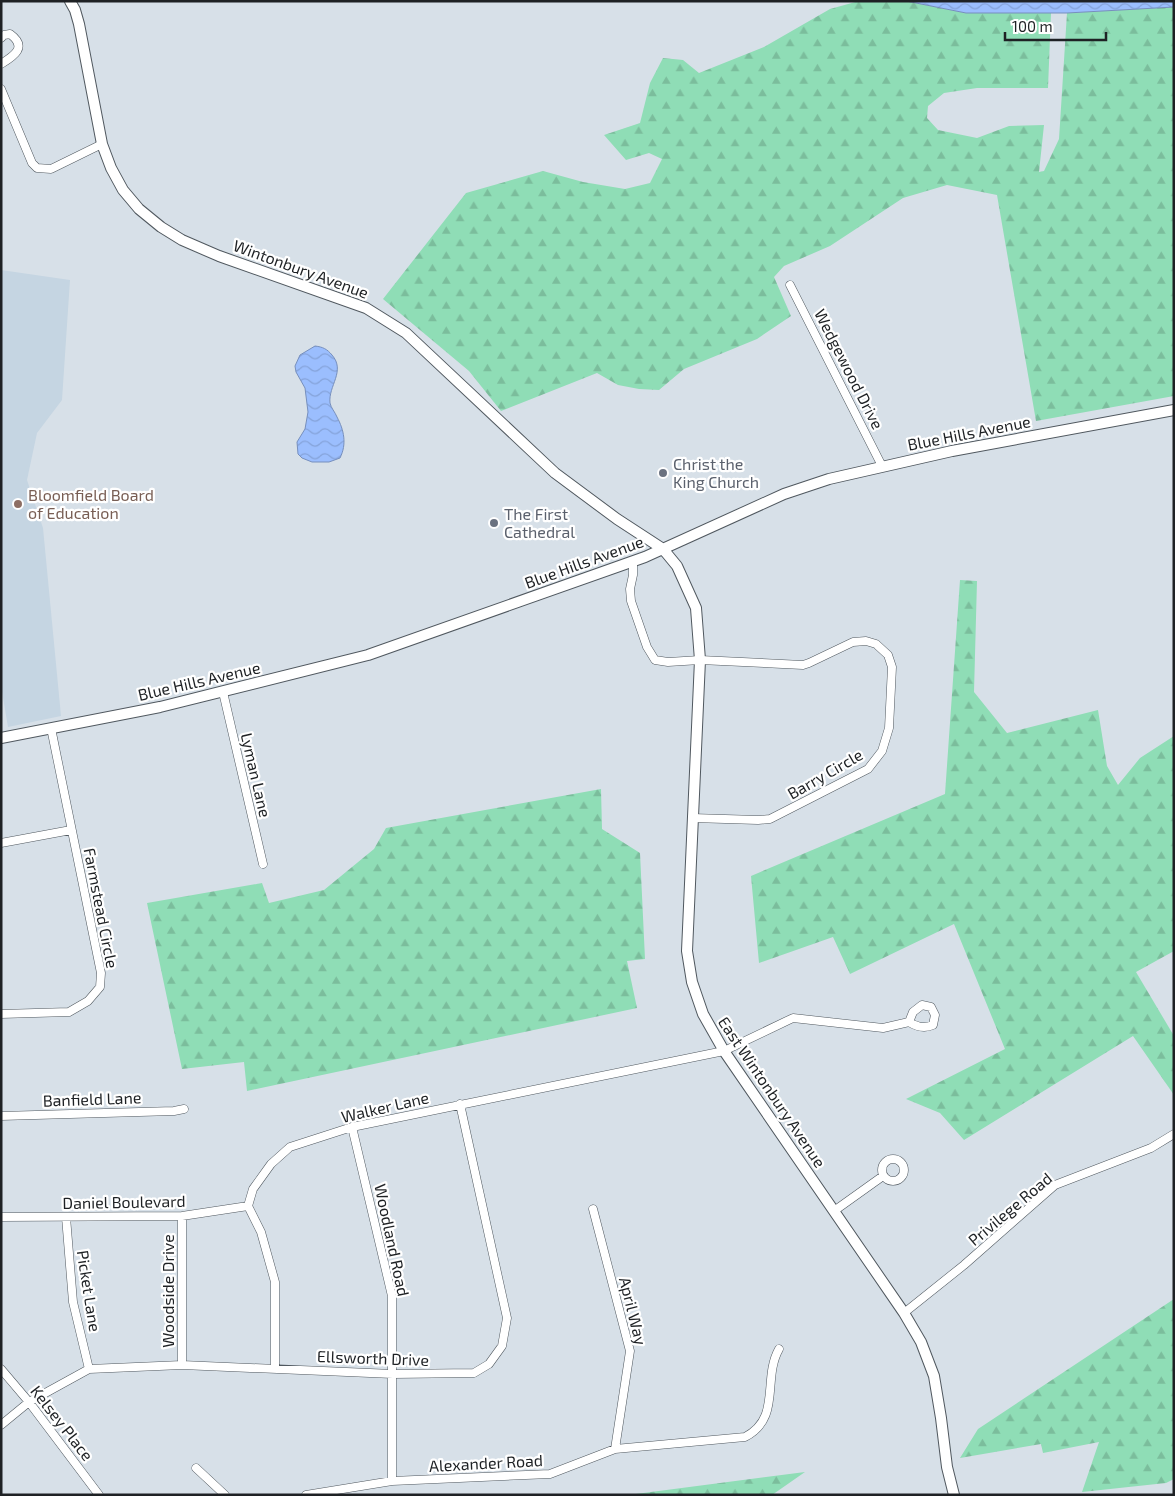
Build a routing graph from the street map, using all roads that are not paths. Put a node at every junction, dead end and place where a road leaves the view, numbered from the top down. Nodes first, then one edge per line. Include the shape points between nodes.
1 (70, 1) edge
2 (1, 38) edge
3 (1, 64) edge
4 (1, 89) edge
5 (102, 144) junction
6 (790, 286) dead end
7 (1174, 410) edge
8 (882, 466) junction
9 (663, 549) junction
10 (633, 561) junction
11 (700, 660) junction
12 (223, 692) junction
13 (51, 728) junction
14 (1, 738) edge
15 (692, 818) junction
16 (71, 830) junction
17 (1, 843) edge
18 (263, 864) dead end
19 (1, 1014) edge
20 (909, 1022) dead end
21 (724, 1051) junction
22 (460, 1104) junction
23 (184, 1108) dead end
24 (1, 1116) edge
25 (352, 1127) junction
26 (1174, 1134) edge
27 (883, 1176) dead end
28 (248, 1206) junction
29 (594, 1209) dead end
30 (834, 1212) junction
31 (182, 1216) junction
32 (1, 1217) edge
33 (66, 1217) junction
34 (904, 1313) junction
35 (779, 1349) dead end
36 (182, 1365) junction
37 (275, 1368) junction
38 (1, 1369) edge
39 (89, 1369) junction
40 (393, 1374) junction
41 (29, 1402) junction
42 (1, 1425) edge
43 (615, 1449) junction
44 (196, 1468) dead end
45 (392, 1481) junction
46 (99, 1495) edge
47 (225, 1495) edge
48 (306, 1495) edge
49 (954, 1495) edge

1 - 5 main road, Wintonbury Avenue via 78,24
2 - 3 street via 10,34 19,46 13,57
4 - 5 street via 37,168 52,169
5 - 9 main road, Wintonbury Avenue via 123,190 139,209 162,227 182,240 219,256 366,308 406,333 555,473
6 - 8 street, Wedgewood Drive
7 - 8 main road, Blue Hills Avenue
8 - 9 main road, Blue Hills Avenue via 784,494
9 - 10 main road, Blue Hills Avenue
9 - 11 main road, East Wintonbury Avenue via 677,566 696,608
10 - 11 street via 630,594 651,656 662,662
10 - 12 main road, Blue Hills Avenue via 368,655
11 - 15 main road, East Wintonbury Avenue
11 - 15 street, Barry Circle via 803,665 851,642 874,642 885,651 892,667 889,728 882,751 868,769 778,816 767,820
12 - 13 main road, Blue Hills Avenue
12 - 18 street, Lyman Lane
13 - 14 main road, Blue Hills Avenue
13 - 16 street, Farmstead Circle
15 - 21 main road, East Wintonbury Avenue via 687,951 692,982 704,1014
16 - 17 street
16 - 19 street, Farmstead Circle via 101,973 100,987 88,1001 69,1012
20 - 21 street, Walker Lane via 883,1028 794,1018
21 - 22 street, Walker Lane
21 - 30 main road, East Wintonbury Avenue
22 - 25 street, Walker Lane
22 - 40 street, Ellsworth Drive via 507,1318 502,1346 489,1364 474,1373
23 - 24 street, Banfield Lane via 174,1111
25 - 28 street, Walker Lane via 290,1147 271,1164 252,1189
25 - 40 street, Woodland Road via 392,1296
26 - 34 street, Privilege Road via 1151,1148 1055,1185
27 - 30 street
28 - 31 street, Daniel Boulevard
28 - 37 street via 261,1232 275,1282
29 - 43 street, April Way via 630,1351
30 - 34 main road, East Wintonbury Avenue
31 - 33 street, Daniel Boulevard
31 - 36 street, Woodside Drive
32 - 33 street, Daniel Boulevard
33 - 39 street, Picket Lane via 73,1302
34 - 49 main road, East Wintonbury Avenue via 921,1342 930,1367
35 - 43 street, Alexander Road via 773,1359 767,1413 754,1432 745,1436
36 - 37 street, Ellsworth Drive
36 - 39 street, Ellsworth Drive
37 - 40 street, Ellsworth Drive
38 - 41 street, Kelsey Place
39 - 41 street, Ellsworth Drive
40 - 45 street, Woodland Road
41 - 42 street, Ellsworth Drive
41 - 46 street, Kelsey Place
43 - 45 street, Alexander Road via 550,1474
44 - 47 street
45 - 48 street, Alexander Road

